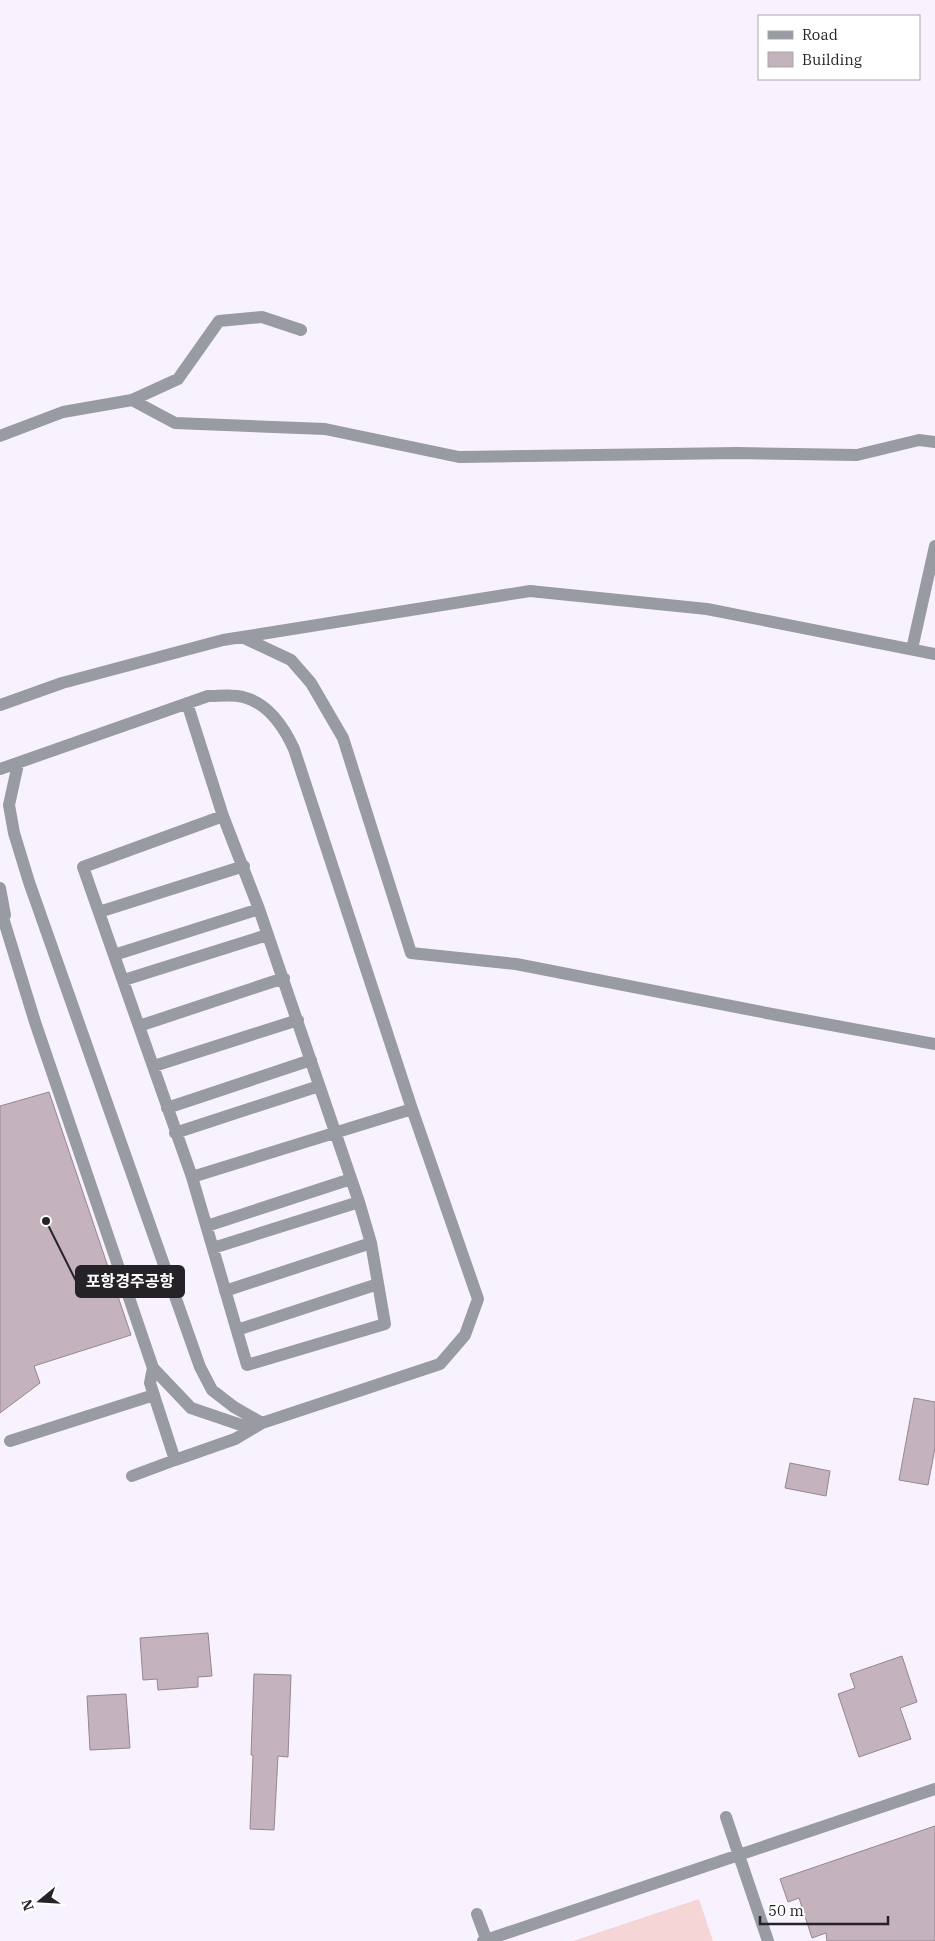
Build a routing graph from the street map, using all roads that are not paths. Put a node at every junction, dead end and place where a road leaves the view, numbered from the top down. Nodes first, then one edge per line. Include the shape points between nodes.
1 (301, 330) dead end
2 (132, 400) junction
3 (0, 436) edge
4 (935, 442) edge
5 (935, 546) edge
6 (242, 637) junction
7 (912, 649) junction
8 (935, 654) edge
9 (187, 703) junction
10 (0, 705) edge
11 (18, 764) junction
12 (0, 770) edge
13 (223, 816) junction
14 (244, 866) junction
15 (0, 888) edge
16 (0, 908) edge
17 (259, 909) junction
18 (99, 912) junction
19 (3, 925) edge
20 (266, 935) junction
21 (114, 955) junction
22 (284, 978) junction
23 (124, 980) junction
24 (298, 1020) junction
25 (139, 1026) junction
26 (935, 1044) edge
27 (311, 1060) junction
28 (154, 1066) junction
29 (319, 1086) junction
30 (167, 1108) junction
31 (412, 1109) junction
32 (335, 1131) junction
33 (175, 1133) junction
34 (192, 1177) junction
35 (351, 1180) junction
36 (359, 1202) junction
37 (207, 1226) junction
38 (371, 1243) junction
39 (213, 1248) junction
40 (378, 1284) junction
41 (225, 1291) junction
42 (237, 1330) junction
43 (154, 1368) junction
44 (154, 1395) junction
45 (262, 1423) junction
46 (10, 1441) dead end
47 (175, 1460) junction
48 (132, 1476) dead end
49 (935, 1789) edge
50 (726, 1817) dead end
51 (739, 1855) junction
52 (477, 1914) dead end
53 (486, 1941) edge
54 (768, 1941) edge

1 - 2 street via 262,317 219,321 178,379
2 - 3 street via 63,412
2 - 4 street via 175,423 325,429 459,457 857,454 919,440
5 - 7 street
6 - 7 street via 530,591 707,609
6 - 10 street via 62,683
6 - 26 street via 291,660 311,683 344,738 411,953 516,964
7 - 8 street
9 - 11 street
9 - 13 street
9 - 31 street via 208,696 243,696 266,709 285,730
11 - 12 street
11 - 45 street via 9,805 19,849 200,1367 212,1390
13 - 14 street
13 - 18 street via 83,867
14 - 17 street
14 - 18 street
15 - 19 street
16 - 19 street
17 - 20 street
17 - 21 street
18 - 21 street
19 - 43 street
20 - 22 street
20 - 23 street
21 - 23 street
22 - 24 street
22 - 25 street
23 - 25 street
24 - 27 street
24 - 28 street
25 - 28 street
27 - 29 street
27 - 30 street
28 - 30 street
29 - 32 street
29 - 33 street
30 - 33 street
31 - 32 street
31 - 45 street via 478,1299 465,1335 440,1364
32 - 34 street
32 - 35 street
33 - 34 street
34 - 37 street
35 - 36 street
35 - 37 street
36 - 38 street
36 - 39 street
37 - 39 street
38 - 40 street
38 - 41 street
39 - 41 street
40 - 42 street
40 - 42 street via 385,1324 247,1365
41 - 42 street
43 - 44 street via 150,1383
43 - 45 street via 191,1408 241,1425
44 - 46 street
44 - 47 street
45 - 47 street via 236,1439
47 - 48 street
49 - 51 street
50 - 51 street
51 - 53 street
51 - 54 street
52 - 53 street

